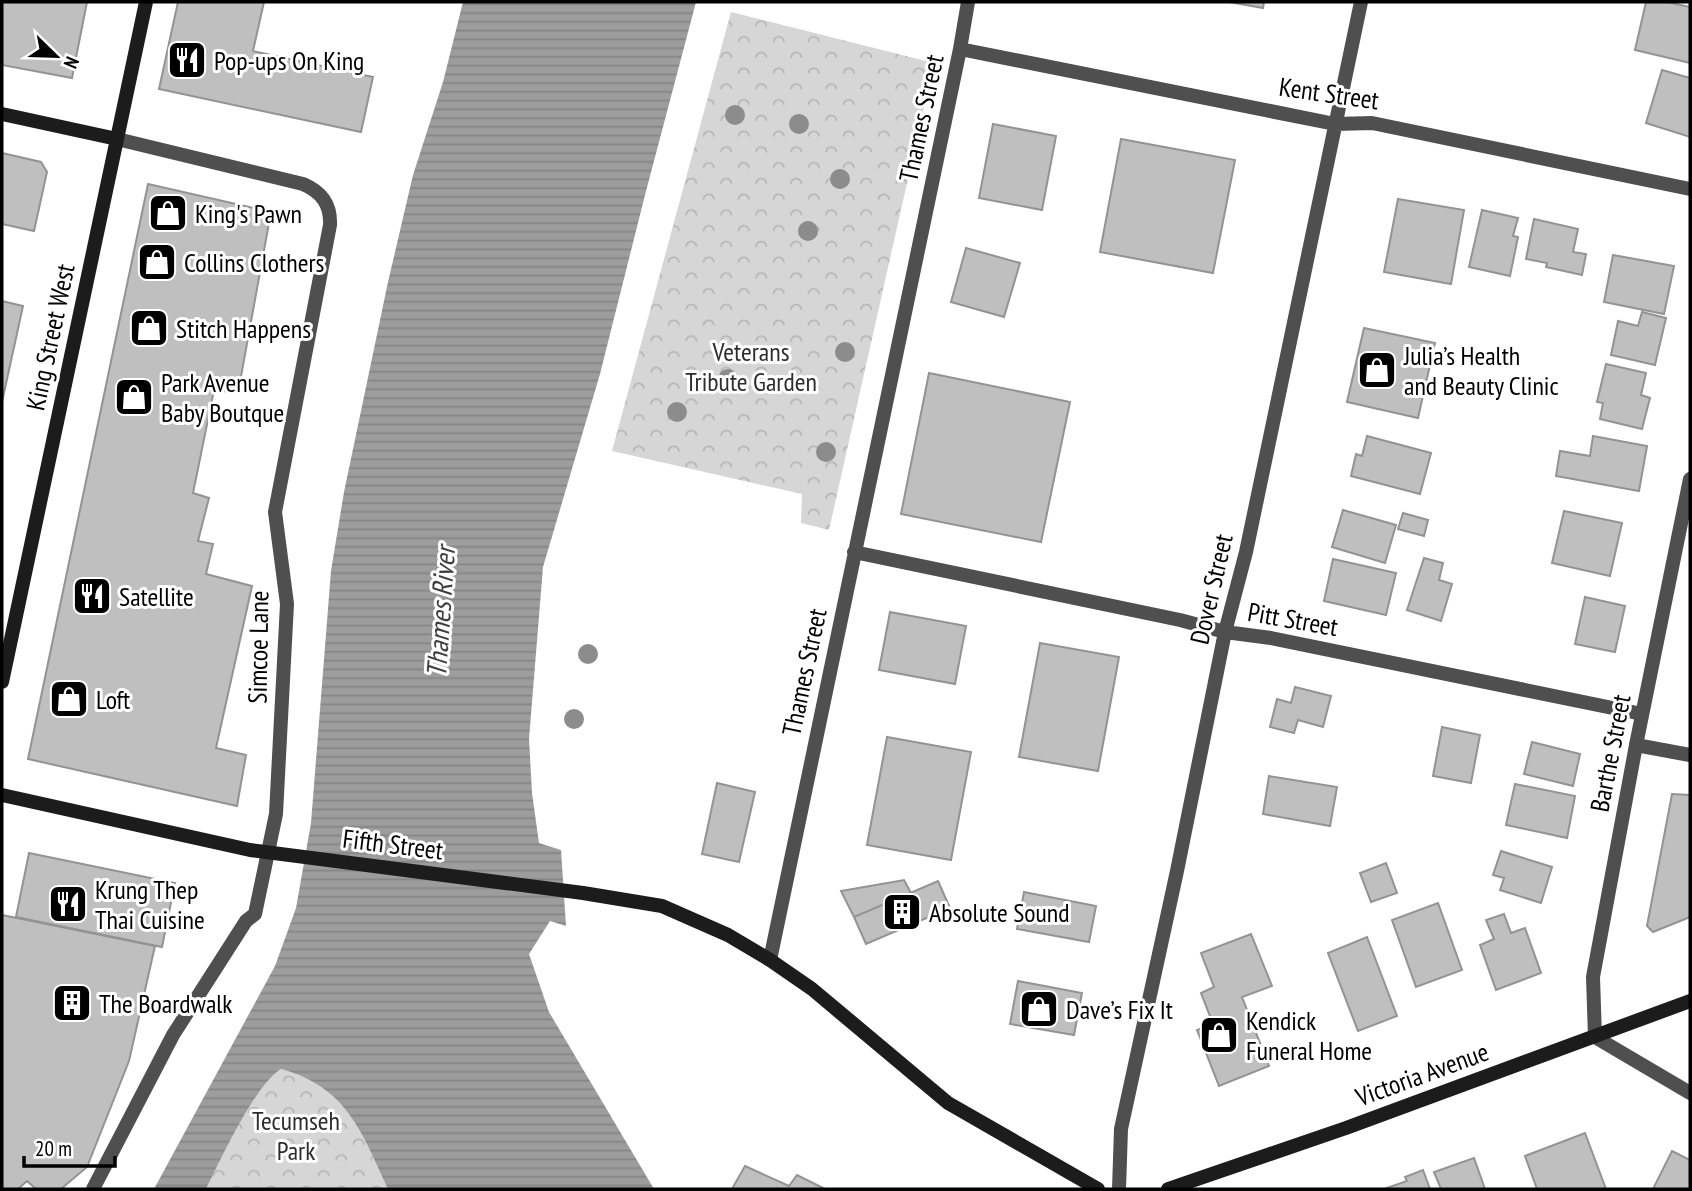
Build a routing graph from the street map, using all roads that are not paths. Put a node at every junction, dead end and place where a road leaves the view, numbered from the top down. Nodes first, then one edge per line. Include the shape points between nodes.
1 (146, 2) edge
2 (968, 2) edge
3 (1361, 2) edge
4 (960, 49) junction
5 (2, 114) edge
6 (1335, 124) junction
7 (117, 139) junction
8 (1690, 189) edge
9 (1690, 479) edge
10 (854, 552) junction
11 (1225, 632) junction
12 (2, 682) edge
13 (1642, 715) junction
14 (1636, 745) junction
15 (1690, 755) edge
16 (2, 795) edge
17 (770, 960) junction
18 (1690, 1001) edge
19 (1595, 1037) junction
20 (1690, 1093) edge
21 (93, 1189) edge
22 (1098, 1189) edge
23 (1119, 1189) edge
24 (1168, 1189) edge

1 - 7 street, King Street West
2 - 4 street, Thames Street
3 - 6 street, Dover Street
4 - 6 street, Kent Street
4 - 10 street, Thames Street
5 - 7 street
6 - 8 street, Kent Street via 1372,123
6 - 11 street, Dover Street via 1246,552
7 - 12 street, King Street West
7 - 21 street, Simcoe Lane via 313,188 327,204 330,225 275,512 287,604 276,814 255,914 246,921 173,1035
9 - 13 street, Barthe Street
10 - 11 street, Pitt Street
10 - 17 street, Thames Street
11 - 13 street, Pitt Street
11 - 23 street, Dover Street via 1121,1129
13 - 14 street, Barthe Street
14 - 15 street
14 - 19 street, Barthe Street via 1593,977
16 - 17 street, Fifth Street via 250,850 662,906 728,935
17 - 22 street via 812,989 948,1103
18 - 19 street, Victoria Avenue
19 - 20 street
19 - 24 street, Victoria Avenue

